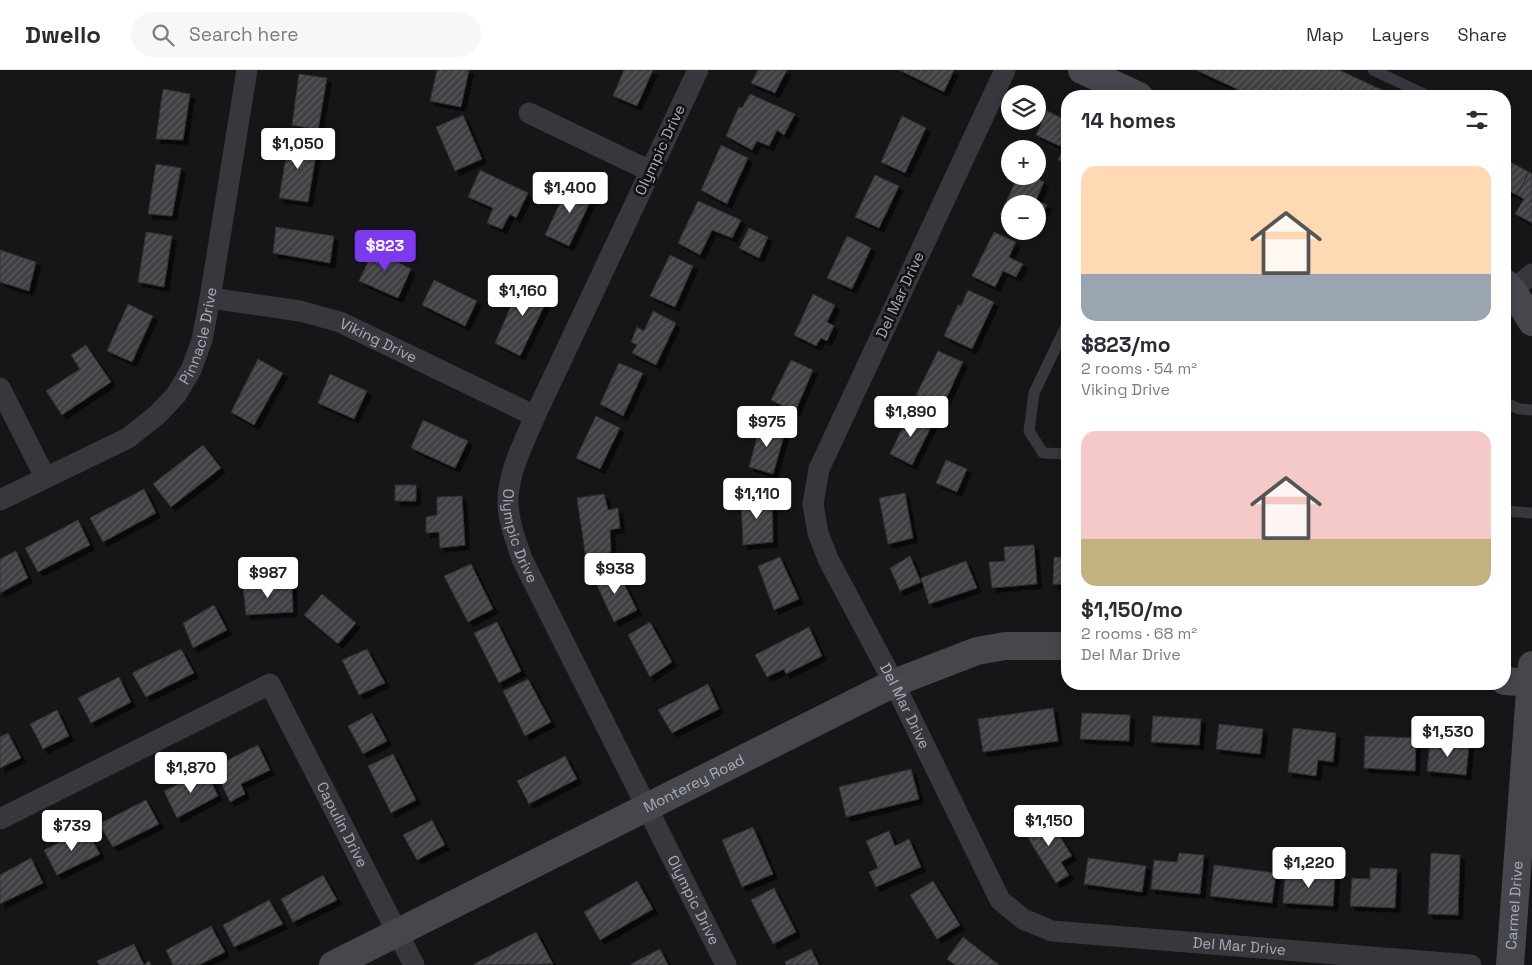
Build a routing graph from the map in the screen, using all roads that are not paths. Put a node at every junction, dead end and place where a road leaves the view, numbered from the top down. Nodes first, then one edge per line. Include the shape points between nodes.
1 (247, 70) edge
2 (698, 70) edge
3 (1005, 70) edge
4 (1082, 70) edge
5 (1373, 70) edge
6 (1126, 90) edge
7 (1415, 90) edge
8 (529, 113) dead end
9 (650, 171) junction
10 (1516, 282) edge
11 (210, 298) junction
12 (1532, 322) edge
13 (1061, 337) edge
14 (0, 388) edge
15 (1511, 405) edge
16 (1532, 410) edge
17 (535, 416) junction
18 (1061, 454) edge
19 (45, 477) junction
20 (0, 500) edge
21 (1511, 511) edge
22 (1532, 513) edge
23 (1061, 646) edge
24 (1525, 678) edge
25 (894, 682) junction
26 (646, 808) junction
27 (0, 819) edge
28 (398, 933) junction
29 (333, 965) edge
30 (414, 965) edge
31 (726, 965) edge
32 (1471, 965) edge
33 (1510, 965) edge

1 - 11 street, Pinnacle Drive
2 - 9 street, Olympic Drive
3 - 25 street, Del Mar Drive via 819,469 813,504 818,533
4 - 6 street
5 - 7 lane
8 - 9 street
9 - 17 street, Olympic Drive
10 - 12 street
11 - 17 street, Viking Drive via 300,311 340,322
11 - 19 street, Pinnacle Drive via 202,340 191,370 176,395 128,438
13 - 18 lane via 1034,393 1029,431 1042,453
14 - 19 street
15 - 16 lane
17 - 26 street, Olympic Drive via 512,470 508,502 513,530 522,559
19 - 20 street, Pinnacle Drive
21 - 22 lane
23 - 25 street, Monterey Road via 1005,646 977,651
24 - 33 street, Carmel Drive
25 - 26 street, Monterey Road
25 - 32 street, Del Mar Drive via 1000,900 1023,919 1052,931
26 - 28 street, Monterey Road
26 - 31 street, Olympic Drive
27 - 28 street, Capulin Drive via 270,684
28 - 29 street, Monterey Road
28 - 30 street, Capulin Drive

